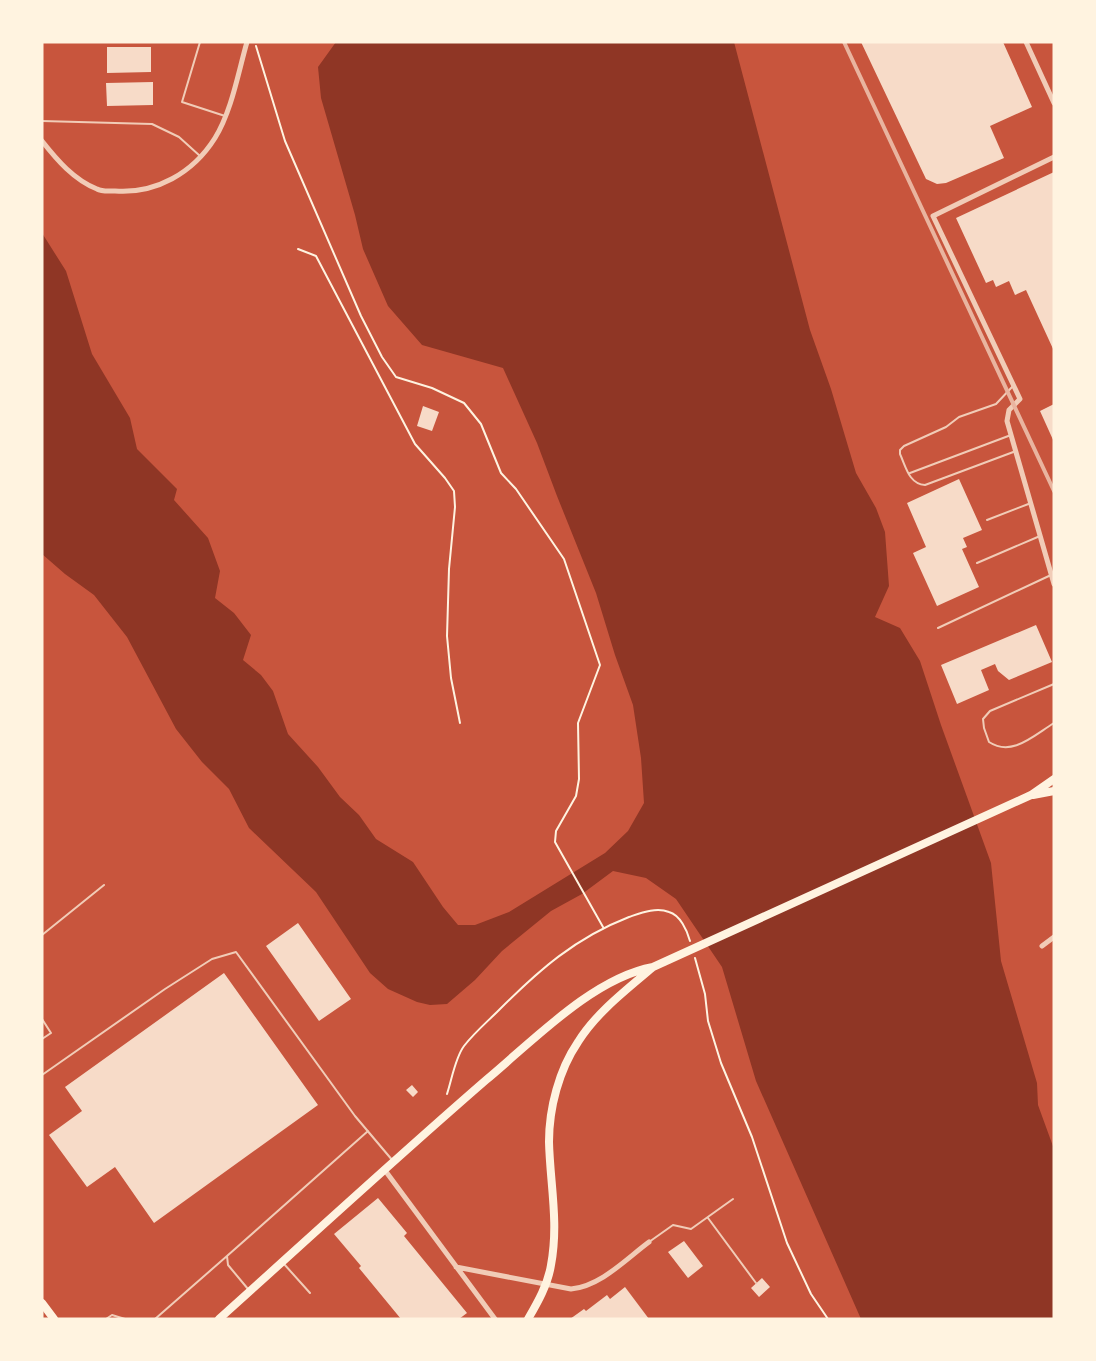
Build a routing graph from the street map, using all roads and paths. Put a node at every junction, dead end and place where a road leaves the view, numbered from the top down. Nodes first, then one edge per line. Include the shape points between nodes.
1 (200, 42) edge
2 (248, 42) edge
3 (257, 42) edge
4 (1026, 42) edge
5 (1054, 103) edge
6 (225, 116) junction
7 (42, 121) edge
8 (42, 141) edge
9 (200, 156) junction
10 (1054, 157) edge
11 (298, 249) dead end
12 (1013, 386) junction
13 (1011, 435) junction
14 (1016, 451) junction
15 (909, 474) junction
16 (1030, 503) junction
17 (987, 520) dead end
18 (1040, 536) junction
19 (977, 563) dead end
20 (1051, 575) junction
21 (1054, 584) edge
22 (938, 628) dead end
23 (1054, 684) edge
24 (460, 723) dead end
25 (1054, 723) edge
26 (1054, 778) edge
27 (1054, 791) edge
28 (1031, 795) junction
29 (104, 885) dead end
30 (603, 927) junction
31 (42, 936) edge
32 (1054, 937) edge
33 (692, 946) dead end
34 (1042, 946) dead end
35 (695, 957) dead end
36 (653, 967) junction
37 (42, 1020) edge
38 (42, 1040) edge
39 (42, 1075) edge
40 (447, 1094) dead end
41 (368, 1131) junction
42 (393, 1162) junction
43 (384, 1169) junction
44 (733, 1199) dead end
45 (707, 1217) junction
46 (649, 1242) joint
47 (228, 1256) junction
48 (282, 1262) junction
49 (456, 1267) junction
50 (756, 1283) dead end
51 (546, 1284) junction
52 (250, 1291) junction
53 (310, 1293) dead end
54 (42, 1303) edge
55 (54, 1319) edge
56 (106, 1319) edge
57 (125, 1319) edge
58 (155, 1319) edge
59 (219, 1319) edge
60 (495, 1319) edge
61 (528, 1319) edge
62 (828, 1319) edge

1 - 6 lane via 182,102
2 - 6 street
3 - 30 path via 285,141 382,357 396,377 464,403 481,424 501,473 564,559 600,665 578,723 576,796 556,831 555,842
4 - 5 street
6 - 9 street via 215,138
7 - 9 lane via 152,124 179,137
8 - 9 street via 67,170 98,190 129,192 153,187 178,177
10 - 12 street via 933,216
11 - 24 path via 316,256 415,444 454,491 447,636
12 - 13 street via 1020,399 1009,410
12 - 15 lane via 996,404 959,417 904,446 900,454
13 - 14 street
13 - 15 lane
14 - 15 lane via 925,485 915,482
14 - 16 street
16 - 17 lane
16 - 18 street
18 - 19 lane
18 - 20 street
20 - 21 street
20 - 22 lane
23 - 25 lane via 990,711 983,719 989,742 1003,749 1015,747
26 - 28 main road
27 - 28 main road
28 - 36 main road
29 - 31 lane
30 - 33 path via 643,912 670,912 679,918
30 - 40 path via 535,974 475,1034 462,1048
32 - 34 street
35 - 62 path via 721,1063 752,1137 787,1243
36 - 42 main road via 633,970 610,981 566,1013
36 - 51 main road via 609,1005 578,1041 562,1072 549,1141 554,1243
37 - 38 lane via 51,1033
39 - 41 lane via 212,959 236,952
41 - 42 lane
41 - 47 lane
42 - 43 main road
43 - 48 main road
43 - 49 street
44 - 45 lane
45 - 46 lane via 691,1229 673,1225
45 - 50 lane
46 - 51 street via 585,1287 571,1289
47 - 52 lane via 228,1265
47 - 58 lane
48 - 52 main road
48 - 53 lane
49 - 51 street
49 - 60 street
51 - 61 main road
52 - 59 main road
54 - 55 main road
56 - 57 lane via 112,1315

